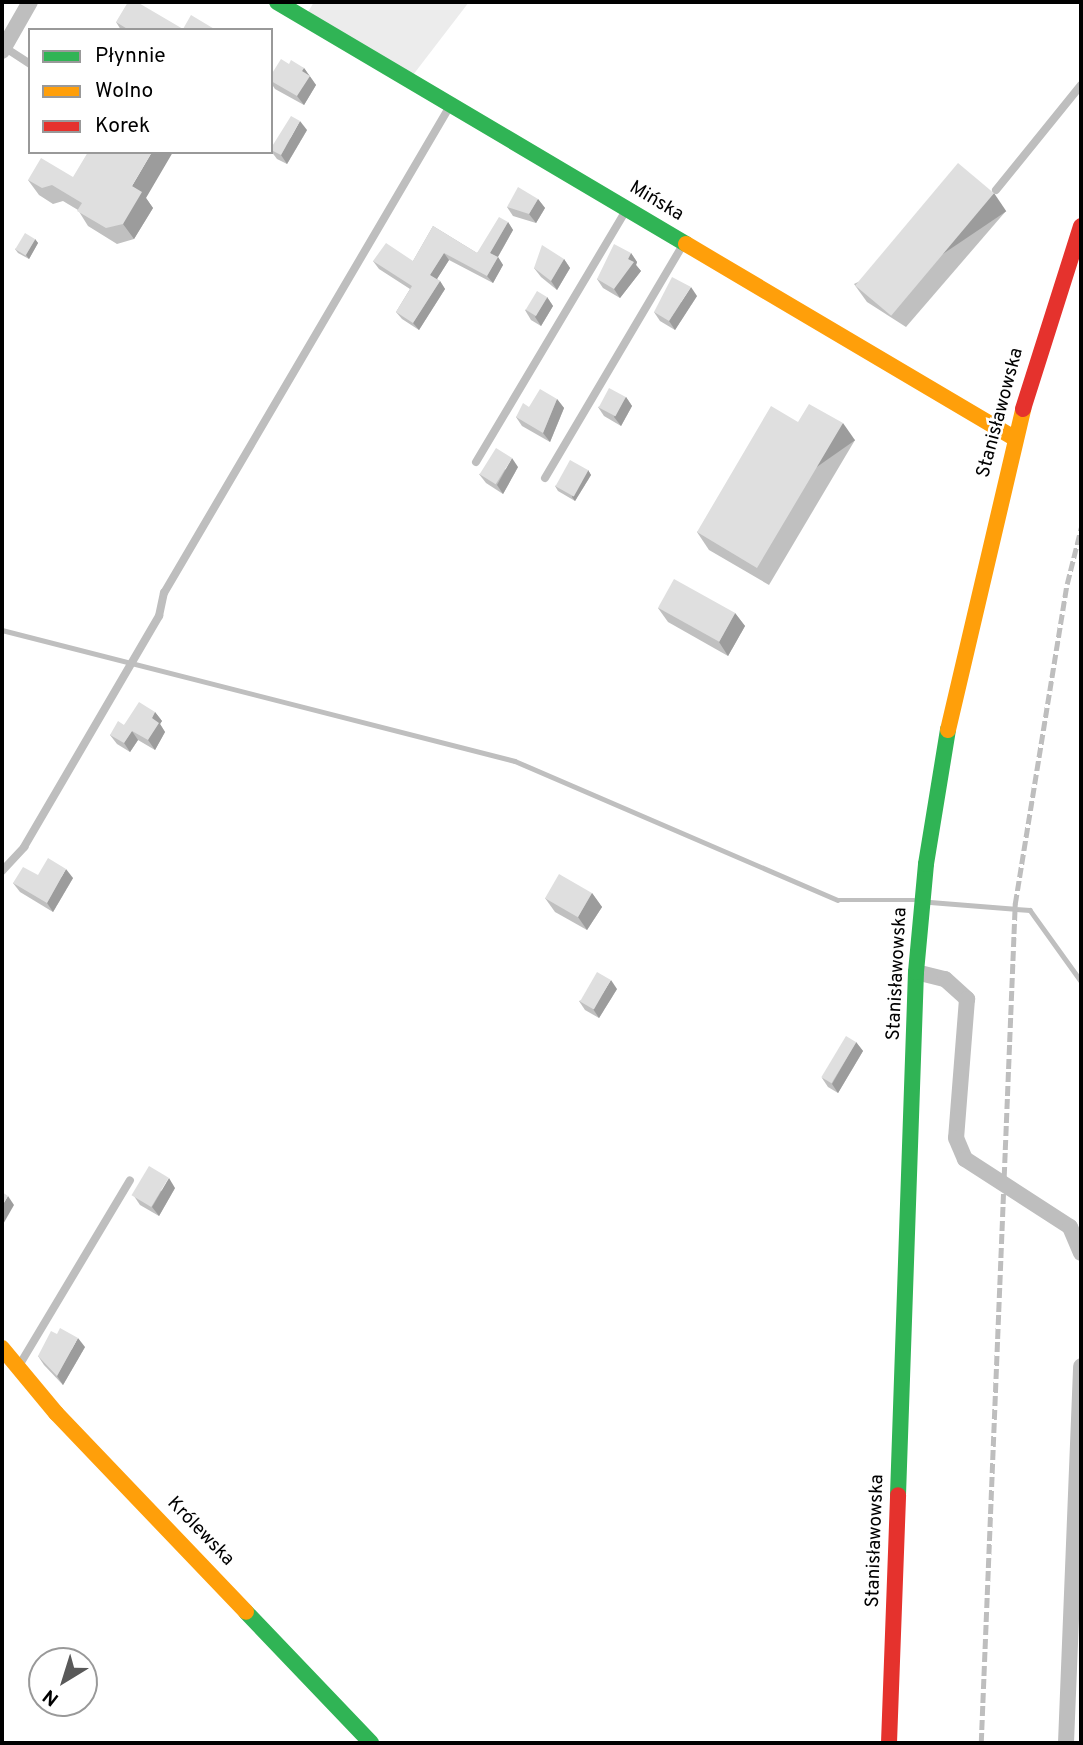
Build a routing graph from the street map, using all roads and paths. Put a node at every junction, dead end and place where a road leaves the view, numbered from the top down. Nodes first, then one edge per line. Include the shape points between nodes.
1 (30, 2) edge
2 (277, 2) edge
3 (3, 48) edge
4 (28, 63) edge
5 (1081, 85) edge
6 (452, 104) junction
7 (996, 190) dead end
8 (626, 209) junction
9 (1081, 226) edge
10 (684, 243) junction
11 (1014, 438) junction
12 (477, 462) dead end
13 (545, 478) dead end
14 (2, 871) edge
15 (916, 972) junction
16 (130, 1181) dead end
17 (1081, 1253) edge
18 (2, 1348) edge
19 (1081, 1366) edge
20 (18, 1368) junction
21 (371, 1743) edge
22 (889, 1743) edge
23 (1066, 1743) edge

1 - 3 street
2 - 6 street, Mińska
3 - 4 lane
5 - 7 lane
6 - 8 street, Mińska
6 - 14 lane via 164,593 159,616 24,847
8 - 10 street, Mińska
8 - 12 lane
9 - 11 street, Stanisławowska
10 - 11 street, Mińska
10 - 13 lane
11 - 15 street, Stanisławowska via 956,681
15 - 17 street via 945,979 967,999 956,1138 965,1159 1070,1227
15 - 22 street, Stanisławowska
16 - 20 lane
18 - 20 street, Królewska
19 - 23 street
20 - 21 street, Królewska

